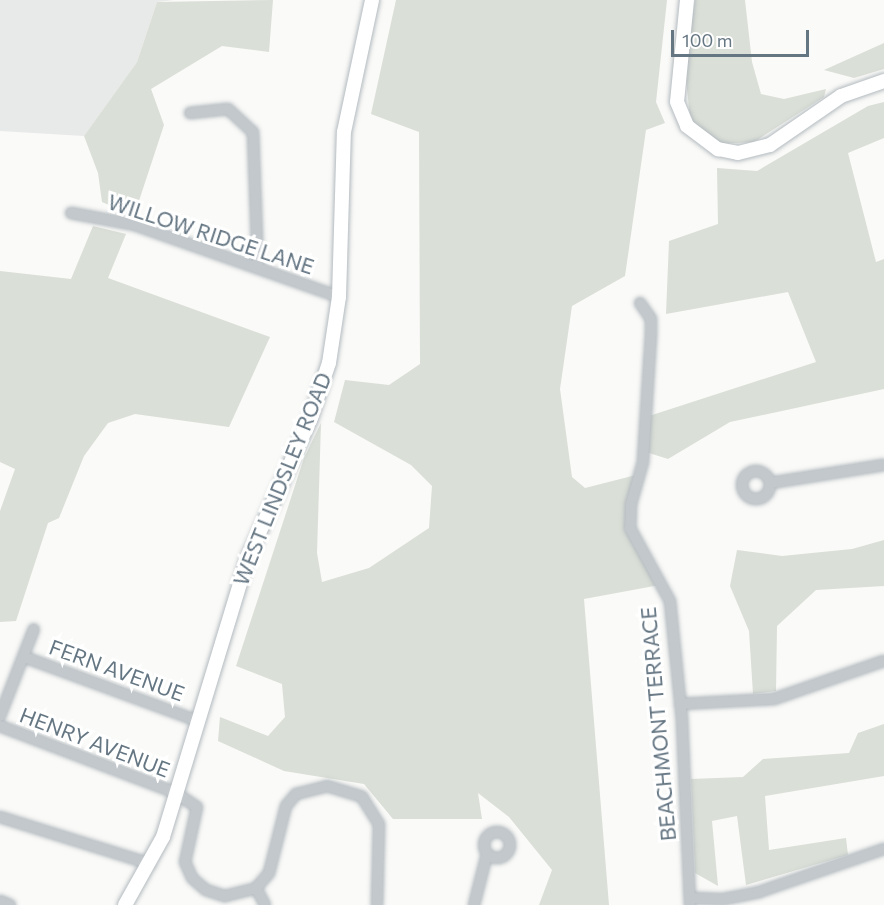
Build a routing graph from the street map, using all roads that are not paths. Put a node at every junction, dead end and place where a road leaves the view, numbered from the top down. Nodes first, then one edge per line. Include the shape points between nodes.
1 (372, 0) edge
2 (687, 0) edge
3 (884, 81) edge
4 (190, 113) dead end
5 (71, 213) dead end
6 (258, 268) junction
7 (339, 297) junction
8 (640, 303) dead end
9 (884, 465) edge
10 (770, 483) dead end
11 (34, 629) dead end
12 (24, 657) junction
13 (884, 661) edge
14 (680, 704) junction
15 (0, 716) edge
16 (198, 721) junction
17 (0, 726) edge
18 (176, 793) junction
19 (0, 817) edge
20 (884, 849) edge
21 (487, 854) dead end
22 (151, 864) junction
23 (256, 888) junction
24 (0, 901) edge
25 (690, 902) edge
26 (10, 905) edge
27 (125, 905) edge
28 (265, 905) edge
29 (376, 905) edge
30 (474, 905) edge

1 - 7 street, WEST LINDSLEY ROAD via 344,132
2 - 3 street via 677,102 687,126 718,149 738,153 760,149 841,96
4 - 6 street via 228,109 254,132
5 - 6 street, WILLOW RIDGE LANE via 135,225
6 - 7 street, WILLOW RIDGE LANE
7 - 16 street, WEST LINDSLEY ROAD via 324,381 247,560
8 - 14 street, BEACHMONT TERRACE via 651,319 651,344 643,462 631,504 630,528 670,602
9 - 10 street
11 - 12 street
12 - 15 street
12 - 16 street, FERN AVENUE
13 - 14 street via 774,699
14 - 25 street, BEACHMONT TERRACE
16 - 18 street, WEST LINDSLEY ROAD
17 - 18 street, HENRY AVENUE
18 - 22 street, WEST LINDSLEY ROAD
18 - 23 street via 197,807 185,845 192,878 206,890 225,896
19 - 22 street
20 - 25 street via 759,892
21 - 30 street
22 - 27 street, WEST LINDSLEY ROAD
23 - 28 street
23 - 29 street via 269,873 286,806 296,794 327,786 362,797 373,809 379,824
24 - 26 street

